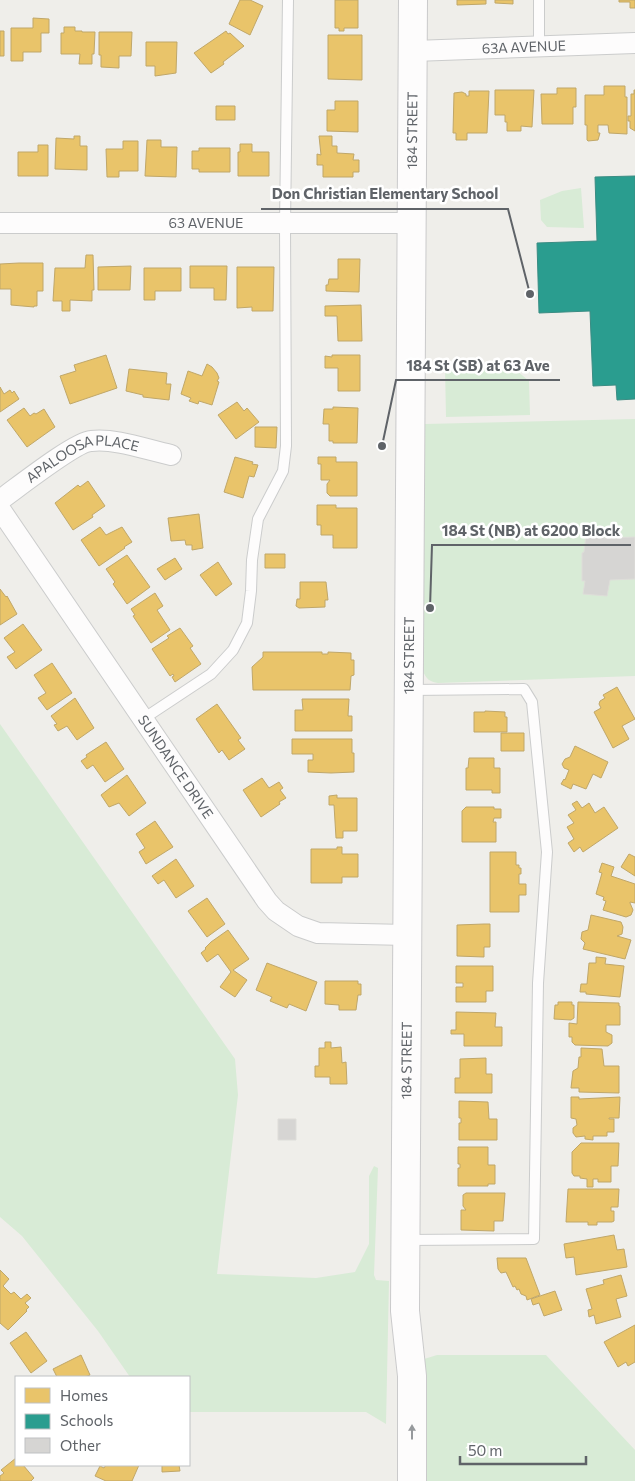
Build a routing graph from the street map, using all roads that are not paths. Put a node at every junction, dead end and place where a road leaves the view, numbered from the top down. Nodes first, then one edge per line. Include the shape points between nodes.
1 (288, 0) edge
2 (413, 0) edge
3 (539, 0) edge
4 (635, 43) edge
5 (539, 47) junction
6 (414, 51) junction
7 (0, 223) edge
8 (411, 223) junction
9 (285, 224) junction
10 (171, 455) dead end
11 (0, 500) edge
12 (0, 509) edge
13 (409, 690) junction
14 (143, 719) junction
15 (407, 935) junction
16 (406, 1240) junction
17 (404, 1311) junction
18 (394, 1481) edge
19 (412, 1481) edge

1 - 9 lane
2 - 6 main road, 184 STREET
3 - 5 lane
4 - 5 street, 63A AVENUE
5 - 6 street, 63A AVENUE
6 - 8 main road, 184 STREET
7 - 9 street, 63 AVENUE
8 - 9 street, 63 AVENUE
8 - 13 main road, 184 STREET
9 - 14 lane via 286,446 283,472 258,519 247,623 233,650 211,674
10 - 11 street, APALOOSA PLACE via 109,441 89,441 72,449
12 - 14 street, SUNDANCE DRIVE
13 - 15 main road, 184 STREET
13 - 16 lane via 524,689 532,702 547,852 538,983 534,1239
14 - 15 street, SUNDANCE DRIVE via 276,911 298,926 318,933
15 - 16 main road, 184 STREET
16 - 17 main road, 184 STREET
17 - 18 main road, 184 STREET via 394,1374
19 -> 17 main road, 184 STREET via 412,1376

